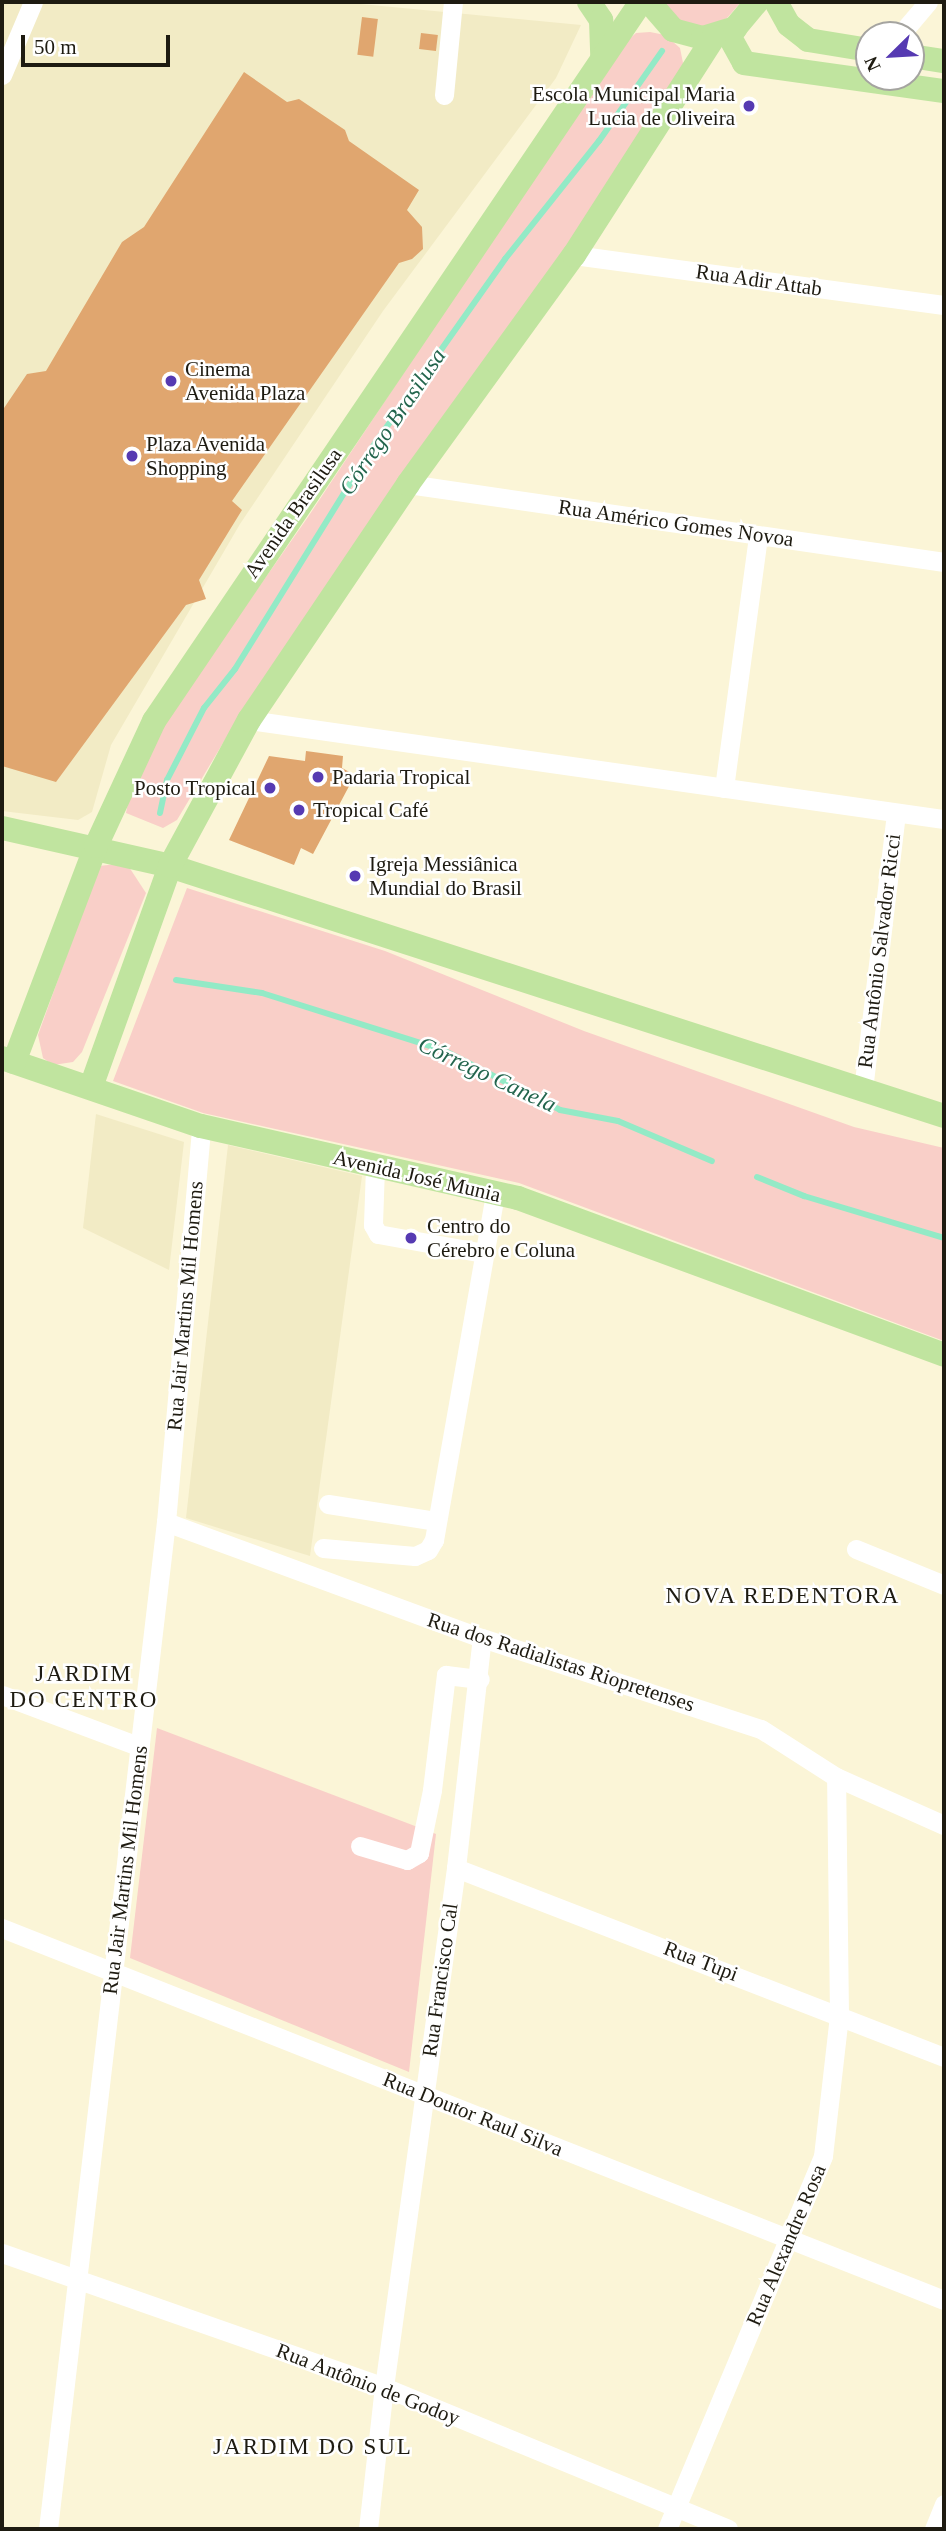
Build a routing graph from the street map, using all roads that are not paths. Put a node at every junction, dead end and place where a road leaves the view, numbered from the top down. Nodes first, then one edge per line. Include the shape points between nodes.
1 (33, 2) edge
2 (441, 2) edge
3 (453, 2) edge
4 (589, 2) edge
5 (641, 2) edge
6 (649, 2) edge
7 (757, 2) edge
8 (776, 2) edge
9 (928, 2) edge
10 (912, 21) edge
11 (721, 35) junction
12 (855, 48) edge
13 (602, 57) junction
14 (925, 58) edge
15 (944, 61) edge
16 (2, 75) edge
17 (855, 75) edge
18 (925, 87) edge
19 (944, 91) edge
20 (574, 255) junction
21 (944, 305) edge
22 (408, 484) junction
23 (758, 535) junction
24 (944, 562) edge
25 (249, 720) junction
26 (724, 788) junction
27 (896, 813) junction
28 (944, 819) edge
29 (2, 828) edge
30 (96, 846) junction
31 (170, 866) junction
32 (8, 1060) edge
33 (91, 1087) junction
34 (863, 1090) junction
35 (944, 1116) edge
36 (201, 1126) junction
37 (375, 1167) junction
38 (495, 1193) junction
39 (484, 1253) junction
40 (944, 1355) edge
41 (327, 1504) dead end
42 (438, 1521) junction
43 (166, 1522) junction
44 (323, 1548) dead end
45 (856, 1549) dead end
46 (944, 1585) edge
47 (482, 1638) junction
48 (480, 1679) junction
49 (2, 1695) edge
50 (140, 1747) junction
51 (836, 1777) junction
52 (944, 1825) edge
53 (360, 1846) dead end
54 (456, 1868) junction
55 (2, 1928) edge
56 (114, 1972) junction
57 (839, 2015) junction
58 (944, 2057) edge
59 (424, 2094) junction
60 (789, 2238) junction
61 (2, 2253) edge
62 (75, 2278) junction
63 (944, 2300) edge
64 (384, 2386) junction
65 (944, 2504) edge
66 (676, 2507) junction
67 (48, 2529) edge
68 (368, 2529) edge
69 (667, 2529) edge
70 (728, 2529) edge
71 (934, 2529) edge

1 - 16 street
2 - 3 street via 437,93
4 - 13 main road via 601,20
5 - 13 main road, Avenida Brasilusa
6 - 11 main road via 673,30 695,38
7 - 11 main road
8 - 12 main road via 789,25 808,40
9 - 10 street
11 - 17 main road via 744,63
11 - 20 main road
13 - 30 main road, Avenida Brasilusa via 506,205 195,654 153,721
14 - 15 main road
18 - 19 main road
20 - 21 street, Rua Adir Attab
20 - 22 main road
22 - 23 street, Rua Américo Gomes Novoa
22 - 25 main road
23 - 24 street, Rua Américo Gomes Novoa
23 - 26 street
25 - 26 street
25 - 31 main road
26 - 27 street
27 - 28 street
27 - 34 street, Rua Antônio Salvador Ricci
29 - 30 main road
30 - 31 main road
30 - 32 main road, Avenida Brasilusa
31 - 33 main road
31 - 34 main road
32 - 33 main road, Avenida José Munia
33 - 36 main road, Avenida José Munia
34 - 35 main road
36 - 37 main road, Avenida José Munia
36 - 43 street, Rua Jair Martins Mil Homens
37 - 38 main road, Avenida José Munia
37 - 39 street via 373,1225 378,1234
38 - 39 street
38 - 40 main road, Avenida José Munia
39 - 42 street
41 - 42 street
42 - 44 street via 428,1550 415,1556
43 - 47 street, Rua dos Radialistas Riopretenses
43 - 50 street, Rua Jair Martins Mil Homens
45 - 46 street
47 - 48 street, Rua Francisco Cal
47 - 51 street, Rua dos Radialistas Riopretenses via 761,1729
48 - 53 street via 446,1675 419,1853 407,1860
48 - 54 street, Rua Francisco Cal
49 - 50 street
50 - 56 street, Rua Jair Martins Mil Homens
51 - 52 street, Rua dos Radialistas Riopretenses
51 - 57 street, Rua Alexandre Rosa
54 - 57 street, Rua Tupi
54 - 59 street, Rua Francisco Cal
55 - 56 street, Rua Doutor Raul Silva
56 - 59 street, Rua Doutor Raul Silva
56 - 62 street, Rua Jair Martins Mil Homens
57 - 58 street, Rua Tupi
57 - 60 street, Rua Alexandre Rosa via 823,2156
59 - 60 street, Rua Doutor Raul Silva
59 - 64 street, Rua Francisco Cal
60 - 63 street, Rua Doutor Raul Silva
60 - 66 street, Rua Alexandre Rosa
61 - 62 street, Rua Antônio de Godoy
62 - 64 street, Rua Antônio de Godoy
62 - 67 street, Rua Jair Martins Mil Homens
64 - 66 street, Rua Antônio de Godoy
64 - 68 street, Rua Francisco Cal
65 - 71 street
66 - 69 street, Rua Alexandre Rosa
66 - 70 street, Rua Antônio de Godoy

